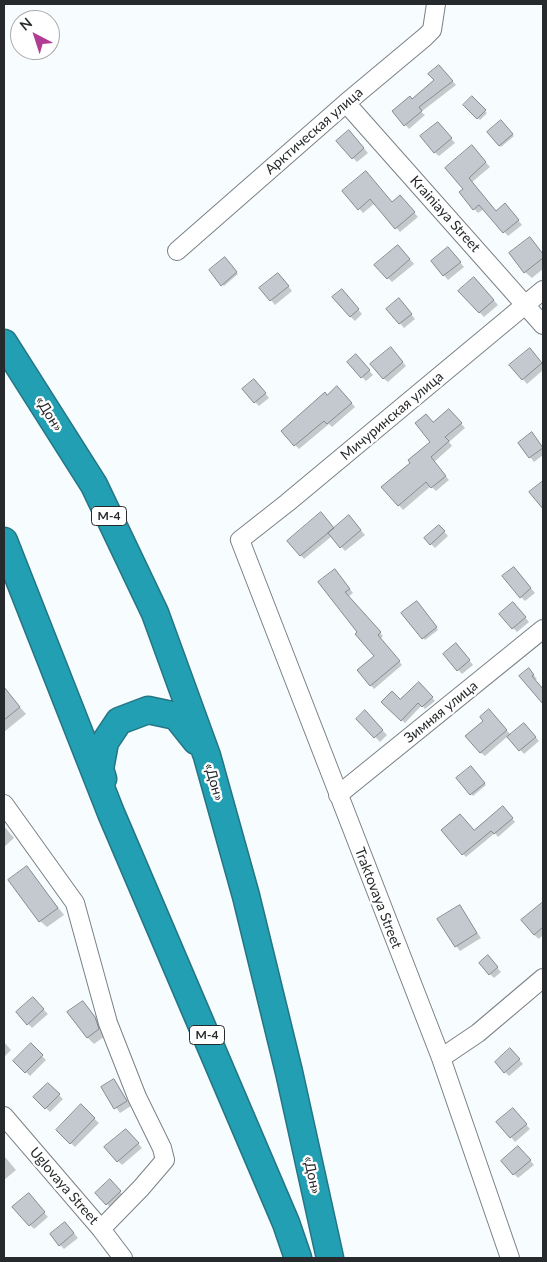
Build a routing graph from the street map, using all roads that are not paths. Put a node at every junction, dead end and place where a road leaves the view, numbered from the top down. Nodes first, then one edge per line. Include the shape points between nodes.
1 (436, 4) edge
2 (346, 103) junction
3 (178, 251) dead end
4 (543, 290) edge
5 (526, 305) junction
6 (543, 325) edge
7 (4, 343) edge
8 (240, 540) joint
9 (4, 541) edge
10 (543, 629) edge
11 (207, 756) junction
12 (338, 794) junction
13 (4, 804) edge
14 (111, 813) junction
15 (540, 987) edge
16 (441, 1058) junction
17 (4, 1116) edge
18 (101, 1229) junction
19 (123, 1258) edge
20 (298, 1258) edge
21 (330, 1258) edge
22 (510, 1258) edge

1 - 2 street, Арктическая улица via 432,30
2 - 3 street, Арктическая улица
2 - 5 street, Krainiaya Street
4 - 5 street, Мичуринская улица
5 - 6 street, Krainiaya Street
5 - 8 street, Мичуринская улица
7 - 11 highway, «Дон» / М-4 via 94,485 155,613
8 - 12 street, Traktovaya Street
9 - 14 highway, М-4
10 - 12 street, Зимняя улица
11 - 14 highway, М-4 via 176,716 148,710 119,721 104,742 100,769
11 - 21 highway, «Дон» / М-4 via 246,896
12 - 16 street, Traktovaya Street
13 - 18 street via 75,903 108,1023 165,1160
14 - 20 highway, М-4
15 - 16 street
16 - 22 street, Traktovaya Street
17 - 18 street, Uglovaya Street
18 - 19 street, Uglovaya Street

